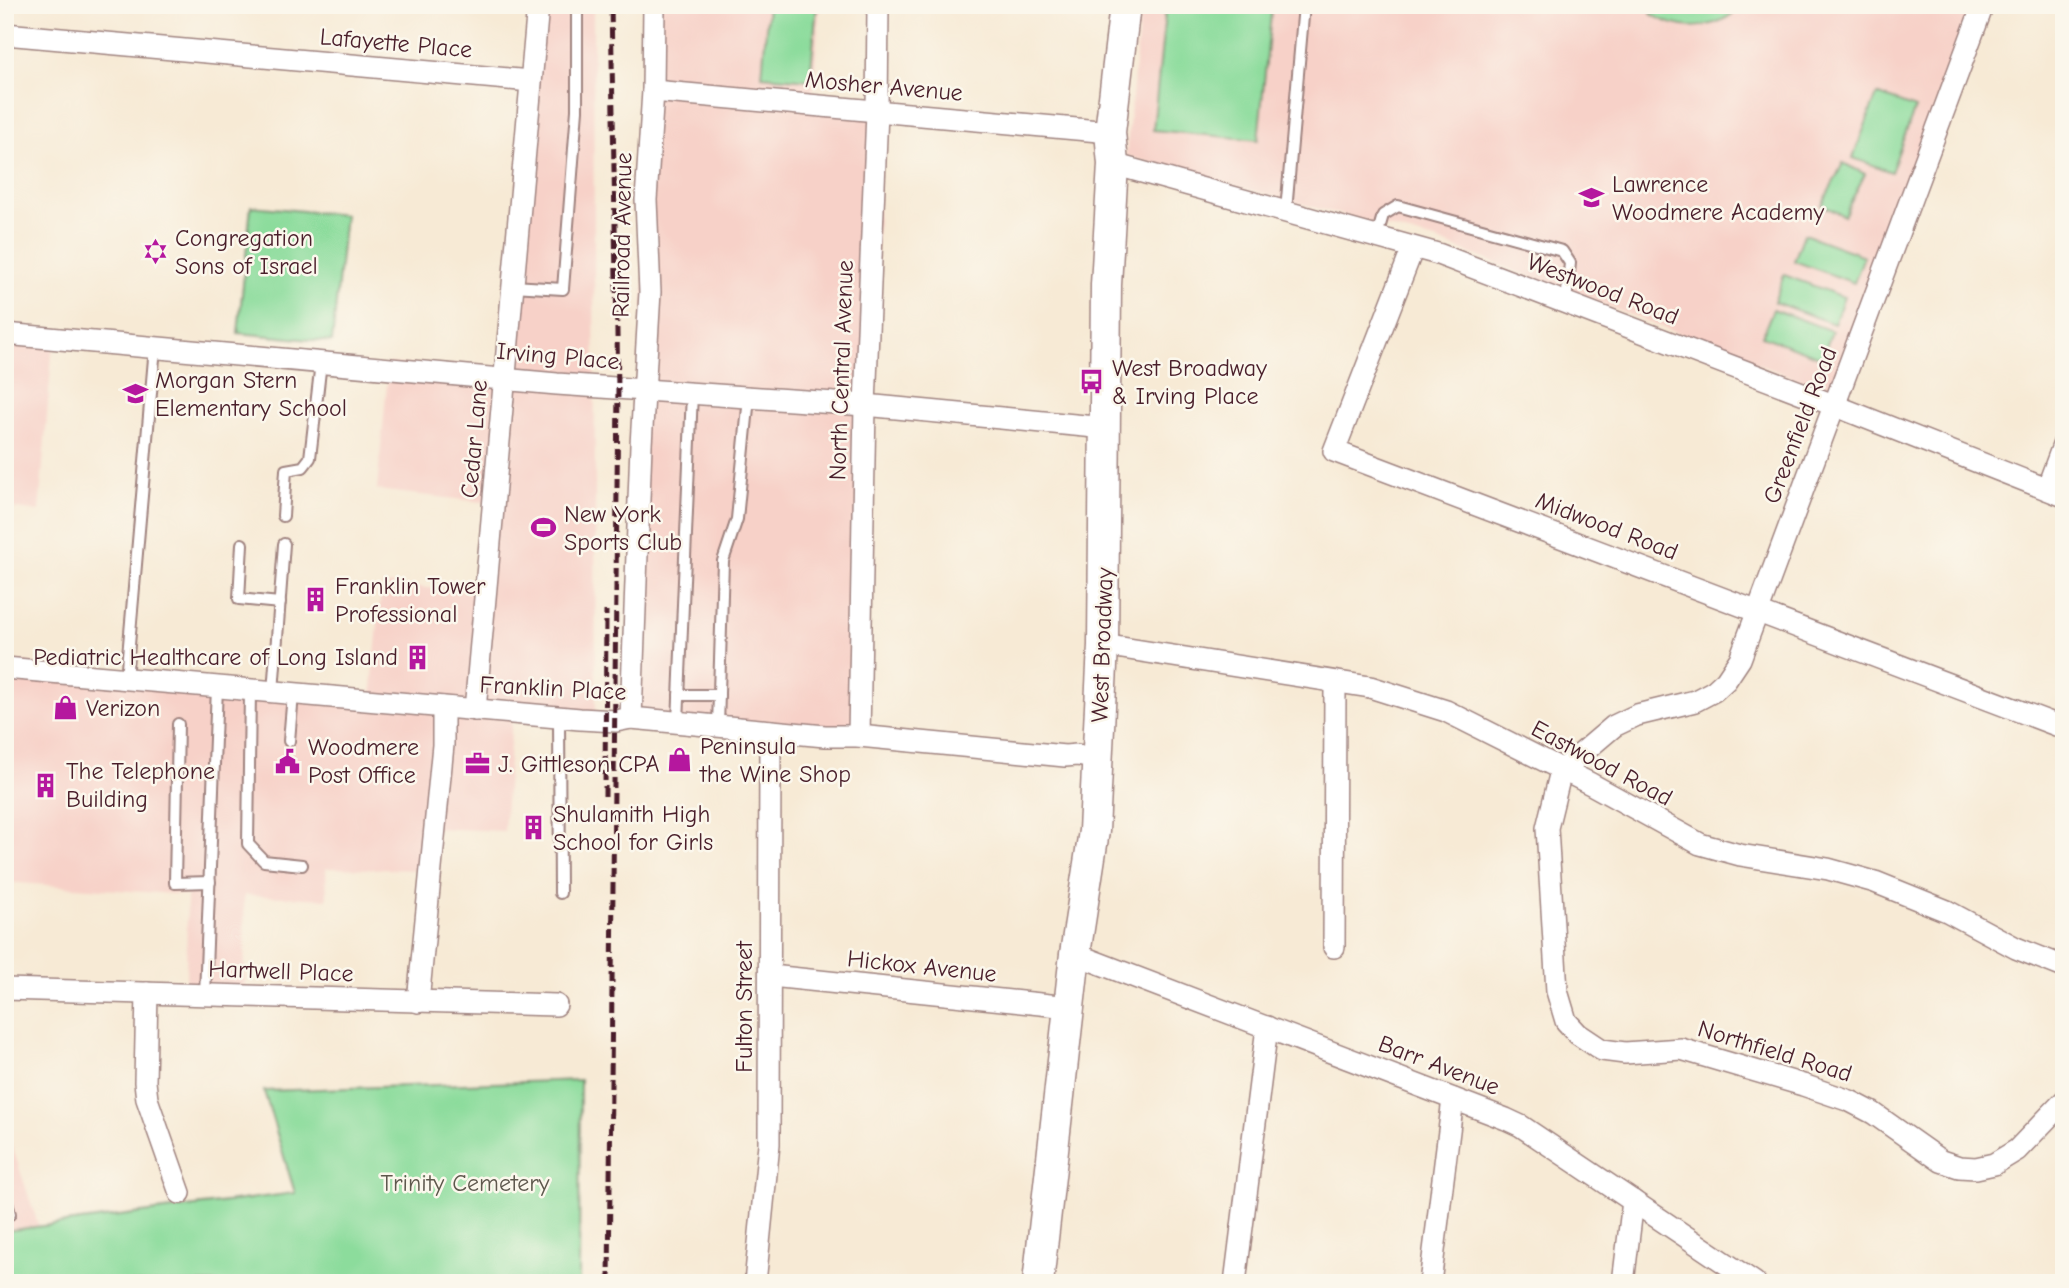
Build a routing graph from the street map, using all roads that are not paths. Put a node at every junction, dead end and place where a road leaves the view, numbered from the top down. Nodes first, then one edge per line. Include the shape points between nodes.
1 (538, 5) edge
2 (577, 5) edge
3 (654, 5) edge
4 (878, 5) edge
5 (1125, 5) edge
6 (1304, 5) edge
7 (1983, 5) edge
8 (5, 34) edge
9 (531, 81) junction
10 (653, 91) junction
11 (877, 112) junction
12 (1110, 132) junction
13 (1113, 164) junction
14 (1286, 211) junction
15 (1377, 236) junction
16 (1413, 248) junction
17 (513, 286) junction
18 (1566, 302) junction
19 (5, 334) edge
20 (155, 347) junction
21 (321, 362) junction
22 (505, 378) junction
23 (645, 390) junction
24 (692, 393) junction
25 (749, 397) junction
26 (865, 405) junction
27 (1836, 406) junction
28 (1106, 428) junction
29 (2064, 443) edge
30 (2055, 492) edge
31 (283, 516) dead end
32 (242, 544) dead end
33 (284, 544) dead end
34 (280, 603) junction
35 (1759, 611) junction
36 (1103, 645) junction
37 (5, 668) edge
38 (126, 679) junction
39 (1335, 682) junction
40 (217, 687) junction
41 (250, 690) junction
42 (283, 693) junction
43 (679, 695) junction
44 (719, 695) junction
45 (443, 707) junction
46 (475, 710) junction
47 (559, 718) junction
48 (631, 718) junction
49 (678, 722) junction
50 (178, 724) dead end
51 (718, 726) junction
52 (2064, 727) edge
53 (770, 731) junction
54 (859, 736) junction
55 (289, 741) dead end
56 (1098, 759) junction
57 (1561, 771) junction
58 (302, 865) dead end
59 (210, 882) junction
60 (560, 893) dead end
61 (1334, 947) dead end
62 (1075, 954) junction
63 (2064, 968) edge
64 (771, 976) junction
65 (5, 989) edge
66 (147, 993) junction
67 (205, 995) junction
68 (418, 1002) junction
69 (555, 1005) dead end
70 (1069, 1007) junction
71 (1267, 1027) junction
72 (1453, 1099) junction
73 (2064, 1101) edge
74 (180, 1193) dead end
75 (5, 1195) edge
76 (1633, 1201) junction
77 (10, 1214) dead end
78 (755, 1283) edge
79 (1038, 1283) edge
80 (1235, 1283) edge
81 (1430, 1283) edge
82 (1623, 1283) edge
83 (1755, 1283) edge

1 - 9 street, Cedar Lane
2 - 17 lane via 577,110 563,289
3 - 10 street, Railroad Avenue
4 - 11 street, North Central Avenue
5 - 12 main road, West Broadway
6 - 14 lane
7 - 27 street, Greenfield Road
8 - 9 street, Lafayette Place
9 - 17 street, Cedar Lane
10 - 11 street, Mosher Avenue
10 - 23 street, Railroad Avenue via 646,200 650,292
11 - 12 street, Mosher Avenue
11 - 26 street, North Central Avenue
12 - 13 main road, West Broadway
13 - 14 street, Westwood Road
13 - 28 main road, West Broadway via 1106,285
14 - 15 street, Westwood Road
15 - 16 street, Westwood Road
15 - 18 lane via 1383,215 1398,206 1562,251 1570,263
16 - 18 street, Westwood Road
16 - 35 street, Midwood Road via 1335,451
17 - 22 street, Cedar Lane
18 - 27 street, Westwood Road
19 - 20 street, Irving Place
20 - 21 street, Irving Place
20 - 38 lane
21 - 22 street, Irving Place
21 - 31 lane via 310,458 303,467 286,470
22 - 23 street, Irving Place
22 - 46 street, Cedar Lane
23 - 24 street, Irving Place
23 - 48 street, Railroad Avenue
24 - 25 street, Irving Place
24 - 43 lane
25 - 26 street, Irving Place
25 - 44 lane via 737,519 723,562
26 - 28 street, Irving Place
26 - 54 street, North Central Avenue
27 - 30 street, Westwood Road
27 - 35 street, Greenfield Road
28 - 36 main road, West Broadway
29 - 30 street
32 - 34 lane via 239,599
33 - 34 lane
34 - 42 lane
35 - 52 street, Midwood Road
35 - 57 street, Greenfield Road via 1741,659 1714,691 1614,726
36 - 39 street, Eastwood Road
36 - 56 main road, West Broadway
37 - 38 street, Franklin Place
38 - 40 street, Franklin Place
39 - 57 street, Eastwood Road via 1370,687 1446,711
39 - 61 street
40 - 41 street, Franklin Place
40 - 59 lane
41 - 42 street, Franklin Place
41 - 58 lane via 248,844 264,861
42 - 45 street, Franklin Place
42 - 55 lane
43 - 44 lane
43 - 49 lane
44 - 51 lane
45 - 46 street, Franklin Place
45 - 68 street
46 - 47 street, Franklin Place
47 - 48 street, Franklin Place
47 - 60 lane
48 - 49 street, Franklin Place
49 - 51 street, Franklin Place
50 - 59 lane via 175,883
51 - 53 street, Franklin Place
53 - 54 street, Franklin Place
53 - 64 street, Fulton Street
54 - 56 street, Franklin Place
56 - 62 main road, West Broadway via 1094,831
57 - 63 street, Eastwood Road via 1699,844 1875,882
57 - 73 street, Northfield Road via 1547,828 1556,991 1566,1021 1577,1034 1602,1050 1625,1054 1681,1049 1850,1101 1941,1161 1959,1167 1994,1164 2017,1150
59 - 67 lane
62 - 70 main road, West Broadway
62 - 71 street, Barr Avenue
64 - 70 street, Hickox Avenue
64 - 78 street, Fulton Street via 769,1144
65 - 66 street, Hartwell Place
66 - 67 street, Hartwell Place
66 - 74 street via 147,1099
67 - 68 street, Hartwell Place
68 - 69 street, Hartwell Place
70 - 79 main road, West Broadway
71 - 72 street, Barr Avenue
71 - 80 street
72 - 76 street, Barr Avenue via 1521,1126
72 - 81 street
75 - 77 lane
76 - 82 street
76 - 83 street, Barr Avenue

